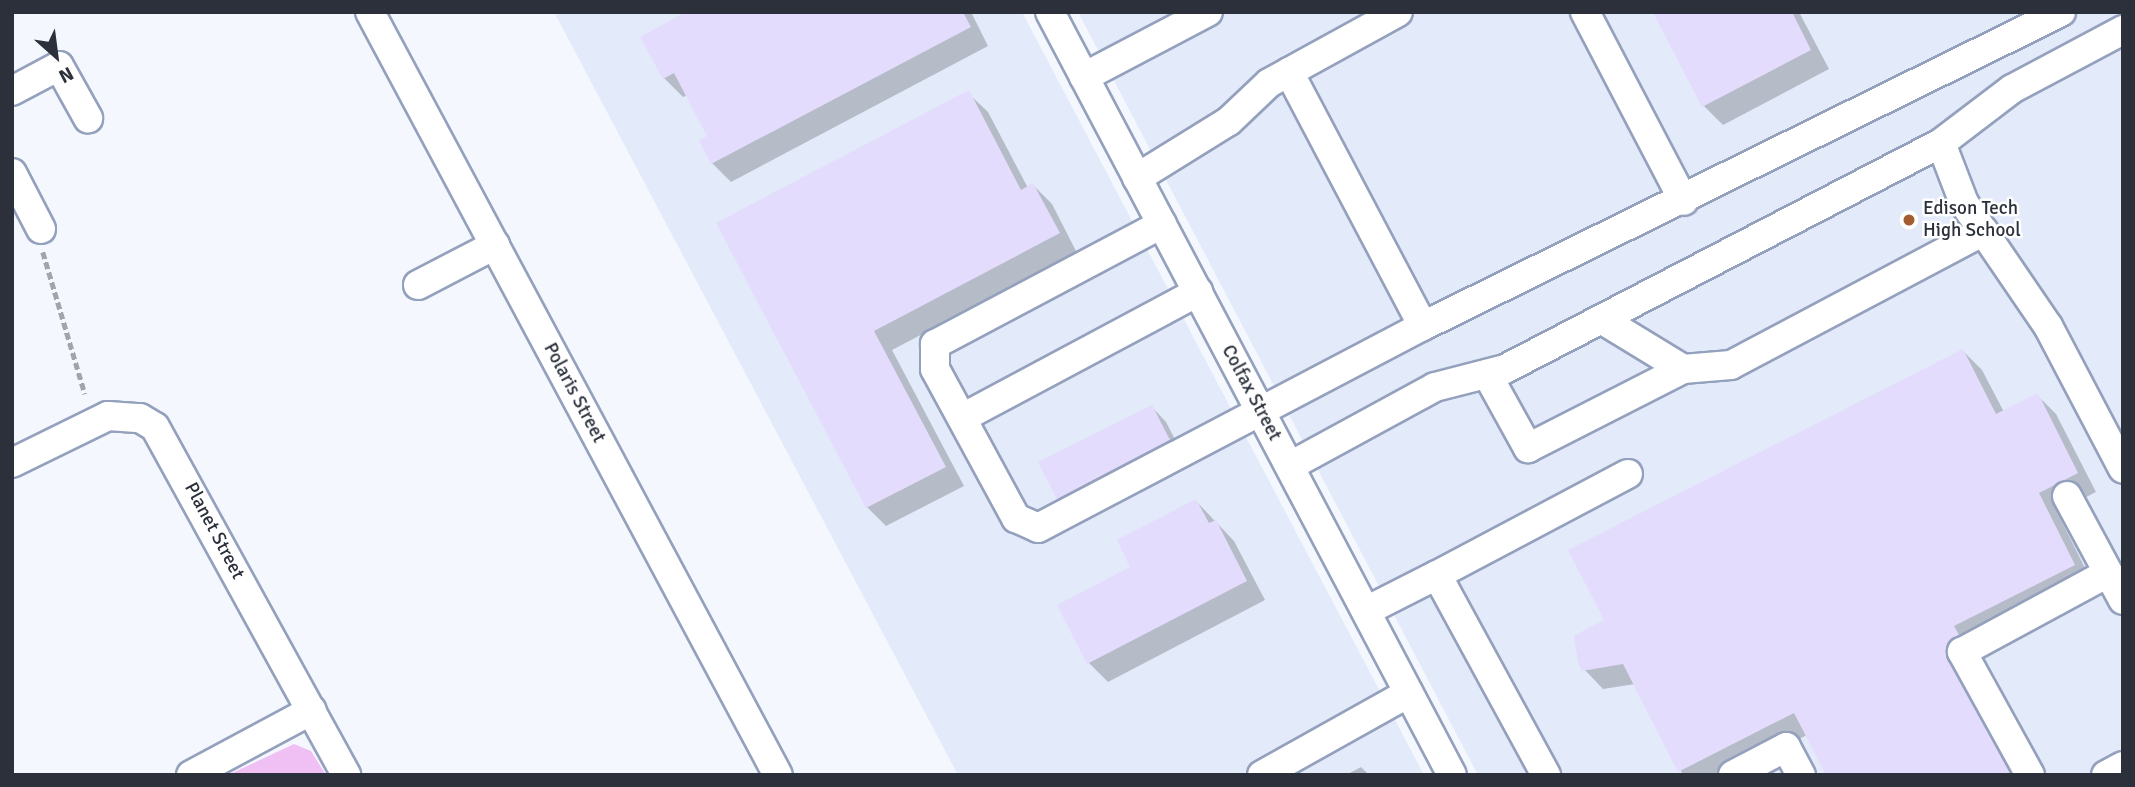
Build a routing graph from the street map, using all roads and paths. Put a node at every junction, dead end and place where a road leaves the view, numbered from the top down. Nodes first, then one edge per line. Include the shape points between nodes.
1 (370, 12) edge
2 (1050, 12) edge
3 (1398, 12) edge
4 (1585, 12) edge
5 (2061, 12) edge
6 (1197, 15) edge
7 (2123, 30) edge
8 (1289, 72) junction
9 (1084, 77) junction
10 (12, 91) edge
11 (88, 118) dead end
12 (1941, 142) junction
13 (12, 173) edge
14 (1137, 178) junction
15 (1684, 201) junction
16 (1162, 224) junction
17 (41, 229) joint
18 (1984, 231) junction
19 (495, 245) junction
20 (418, 285) dead end
21 (1198, 292) junction
22 (1601, 319) junction
23 (1423, 326) junction
24 (1683, 369) junction
25 (1487, 374) junction
26 (85, 394) dead end
27 (1260, 411) junction
28 (962, 418) junction
29 (12, 463) edge
30 (1290, 466) junction
31 (2123, 470) edge
32 (1628, 474) dead end
33 (2067, 496) dead end
34 (2108, 573) junction
35 (1437, 575) junction
36 (2123, 600) edge
37 (1366, 611) junction
38 (1409, 693) junction
39 (312, 710) junction
40 (2123, 766) edge
41 (191, 775) edge
42 (346, 775) edge
43 (778, 775) edge
44 (1262, 775) edge
45 (1452, 775) edge
46 (1546, 775) edge
47 (1733, 775) edge
48 (1801, 775) edge
49 (2030, 775) edge
50 (2106, 775) edge

1 - 19 street, Polaris Street
2 - 9 street, Colfax Street
3 - 8 street
4 - 15 street
5 - 15 street
6 - 9 street
7 - 12 street via 2012,89
8 - 14 street via 1269,83 1229,121
8 - 23 street
9 - 14 street, Colfax Street
10 - 11 street via 59,66
12 - 18 street via 1964,202
12 - 22 street
13 - 17 street
14 - 16 street, Colfax Street
15 - 23 street
16 - 21 street, Colfax Street
16 - 28 street via 935,344 935,369
17 - 26 path via 37,234
18 - 24 street via 1731,365
18 - 31 street via 2048,326
19 - 20 street
19 - 43 street, Polaris Street
21 - 27 street, Colfax Street
21 - 28 street
22 - 24 street
22 - 25 street
23 - 27 street
24 - 25 street via 1528,448
25 - 30 street via 1435,387
27 - 28 street via 1038,528 1016,518
27 - 30 street, Colfax Street
29 - 39 street, Planet Street via 108,416 140,418 155,427
30 - 37 street, Colfax Street
32 - 35 street
33 - 34 street
34 - 36 street
34 - 49 street via 1962,652
35 - 37 street
35 - 46 street
37 - 38 street, Colfax Street
38 - 44 street
38 - 45 street, Colfax Street
39 - 41 street
39 - 42 street, Planet Street
40 - 50 street
47 - 48 street via 1786,747

